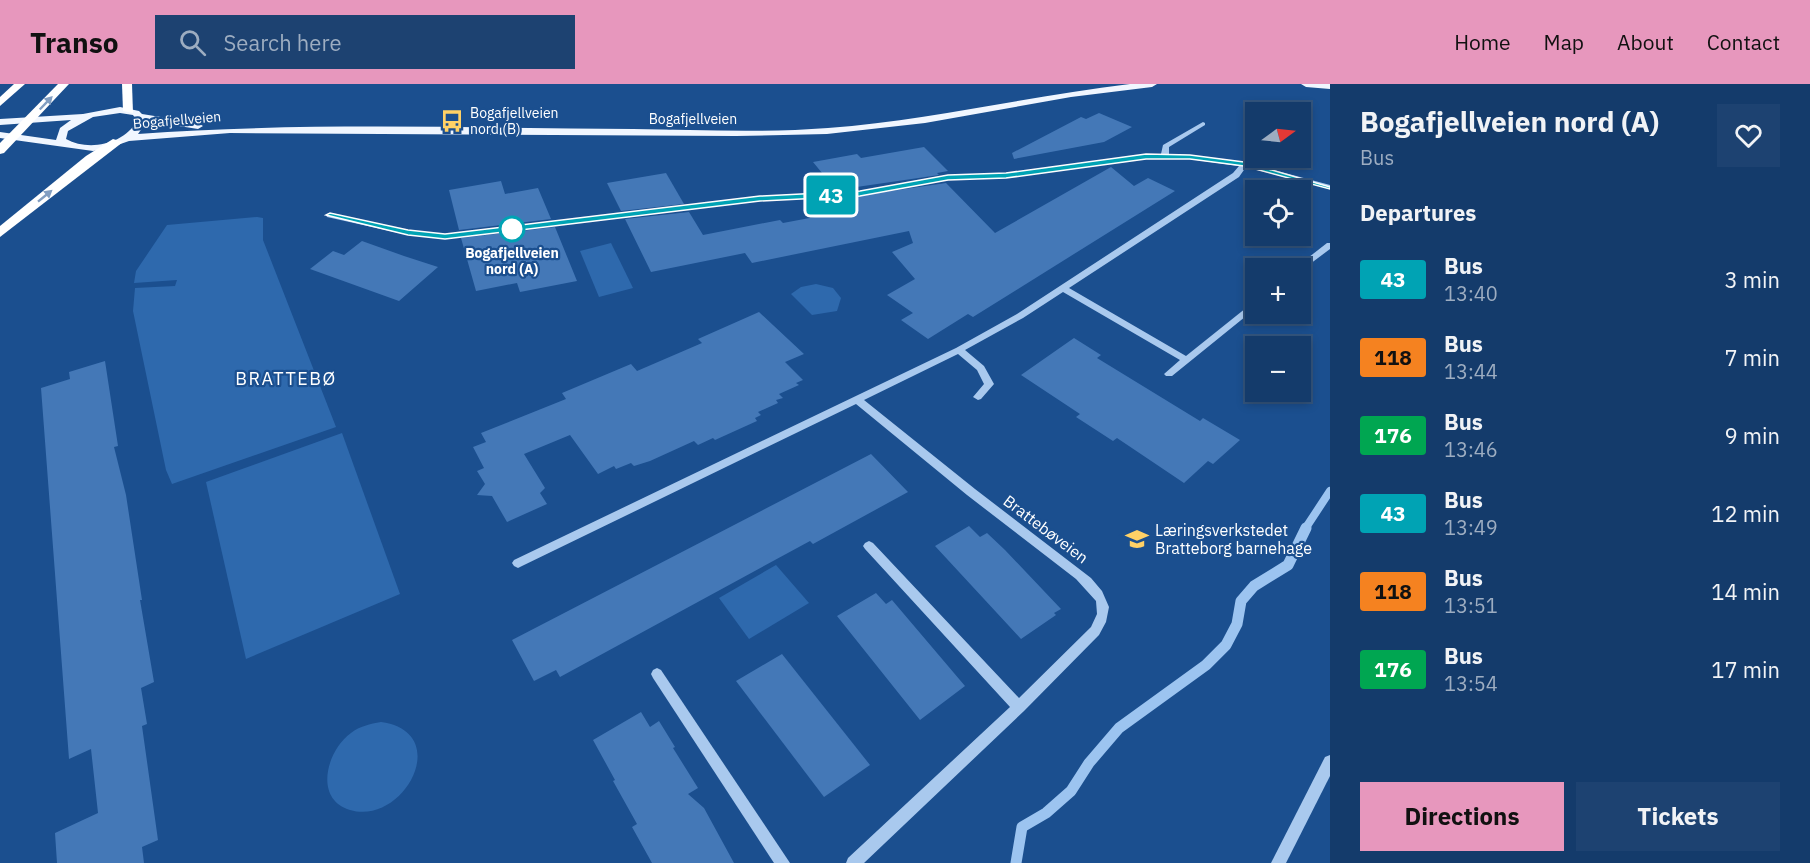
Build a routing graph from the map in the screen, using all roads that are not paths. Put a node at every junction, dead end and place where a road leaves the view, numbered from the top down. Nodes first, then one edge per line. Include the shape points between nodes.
1 (127, 84) edge
2 (1152, 84) edge
3 (1306, 84) edge
4 (18, 85) edge
5 (63, 85) edge
6 (1330, 86) edge
7 (0, 103) edge
8 (135, 114) junction
9 (89, 115) junction
10 (0, 122) edge
11 (1203, 124) dead end
12 (230, 130) junction
13 (0, 135) edge
14 (121, 140) junction
15 (66, 144) junction
16 (0, 150) edge
17 (1165, 156) junction
18 (1244, 164) junction
19 (1330, 187) edge
20 (330, 215) dead end
21 (0, 233) edge
22 (1330, 245) edge
23 (1311, 259) edge
24 (1063, 288) junction
25 (1245, 312) edge
26 (959, 350) junction
27 (1186, 360) junction
28 (1169, 374) dead end
29 (978, 397) dead end
30 (857, 399) junction
31 (869, 546) dead end
32 (518, 563) dead end
33 (657, 674) dead end
34 (1019, 707) junction
35 (1330, 762) edge
36 (783, 863) edge
37 (853, 863) edge
38 (1278, 863) edge

1 - 8 highway
2 - 12 main road, Bogafjellveien via 926,120 827,131
3 - 6 main road
4 - 7 highway
16 -> 5 highway
8 - 9 main road, Bogafjellveien via 110,111
8 - 12 main road, Bogafjellveien
8 - 14 main road via 140,127
9 - 10 main road
9 - 15 main road via 63,130 61,140
11 - 17 street via 1165,146
12 - 14 main road, Bogafjellveien
13 - 15 main road
14 - 15 main road, Bogafjellveien via 83,148
21 -> 14 highway via 90,159
17 - 18 street
17 - 20 street via 1106,160 1006,176 948,178 860,193 760,199 445,236 408,233
18 - 19 street
18 - 24 street via 1236,175
22 - 23 street
24 - 26 street
24 - 27 street
25 - 27 street
26 - 29 street via 987,375 989,384
26 - 30 street
27 - 28 street
30 - 32 street
30 - 34 street, Brattebøveien via 1080,575 1100,597 1105,609 1095,631
31 - 34 street
33 - 36 street
34 - 37 street, Brattebøveien
35 - 38 street

